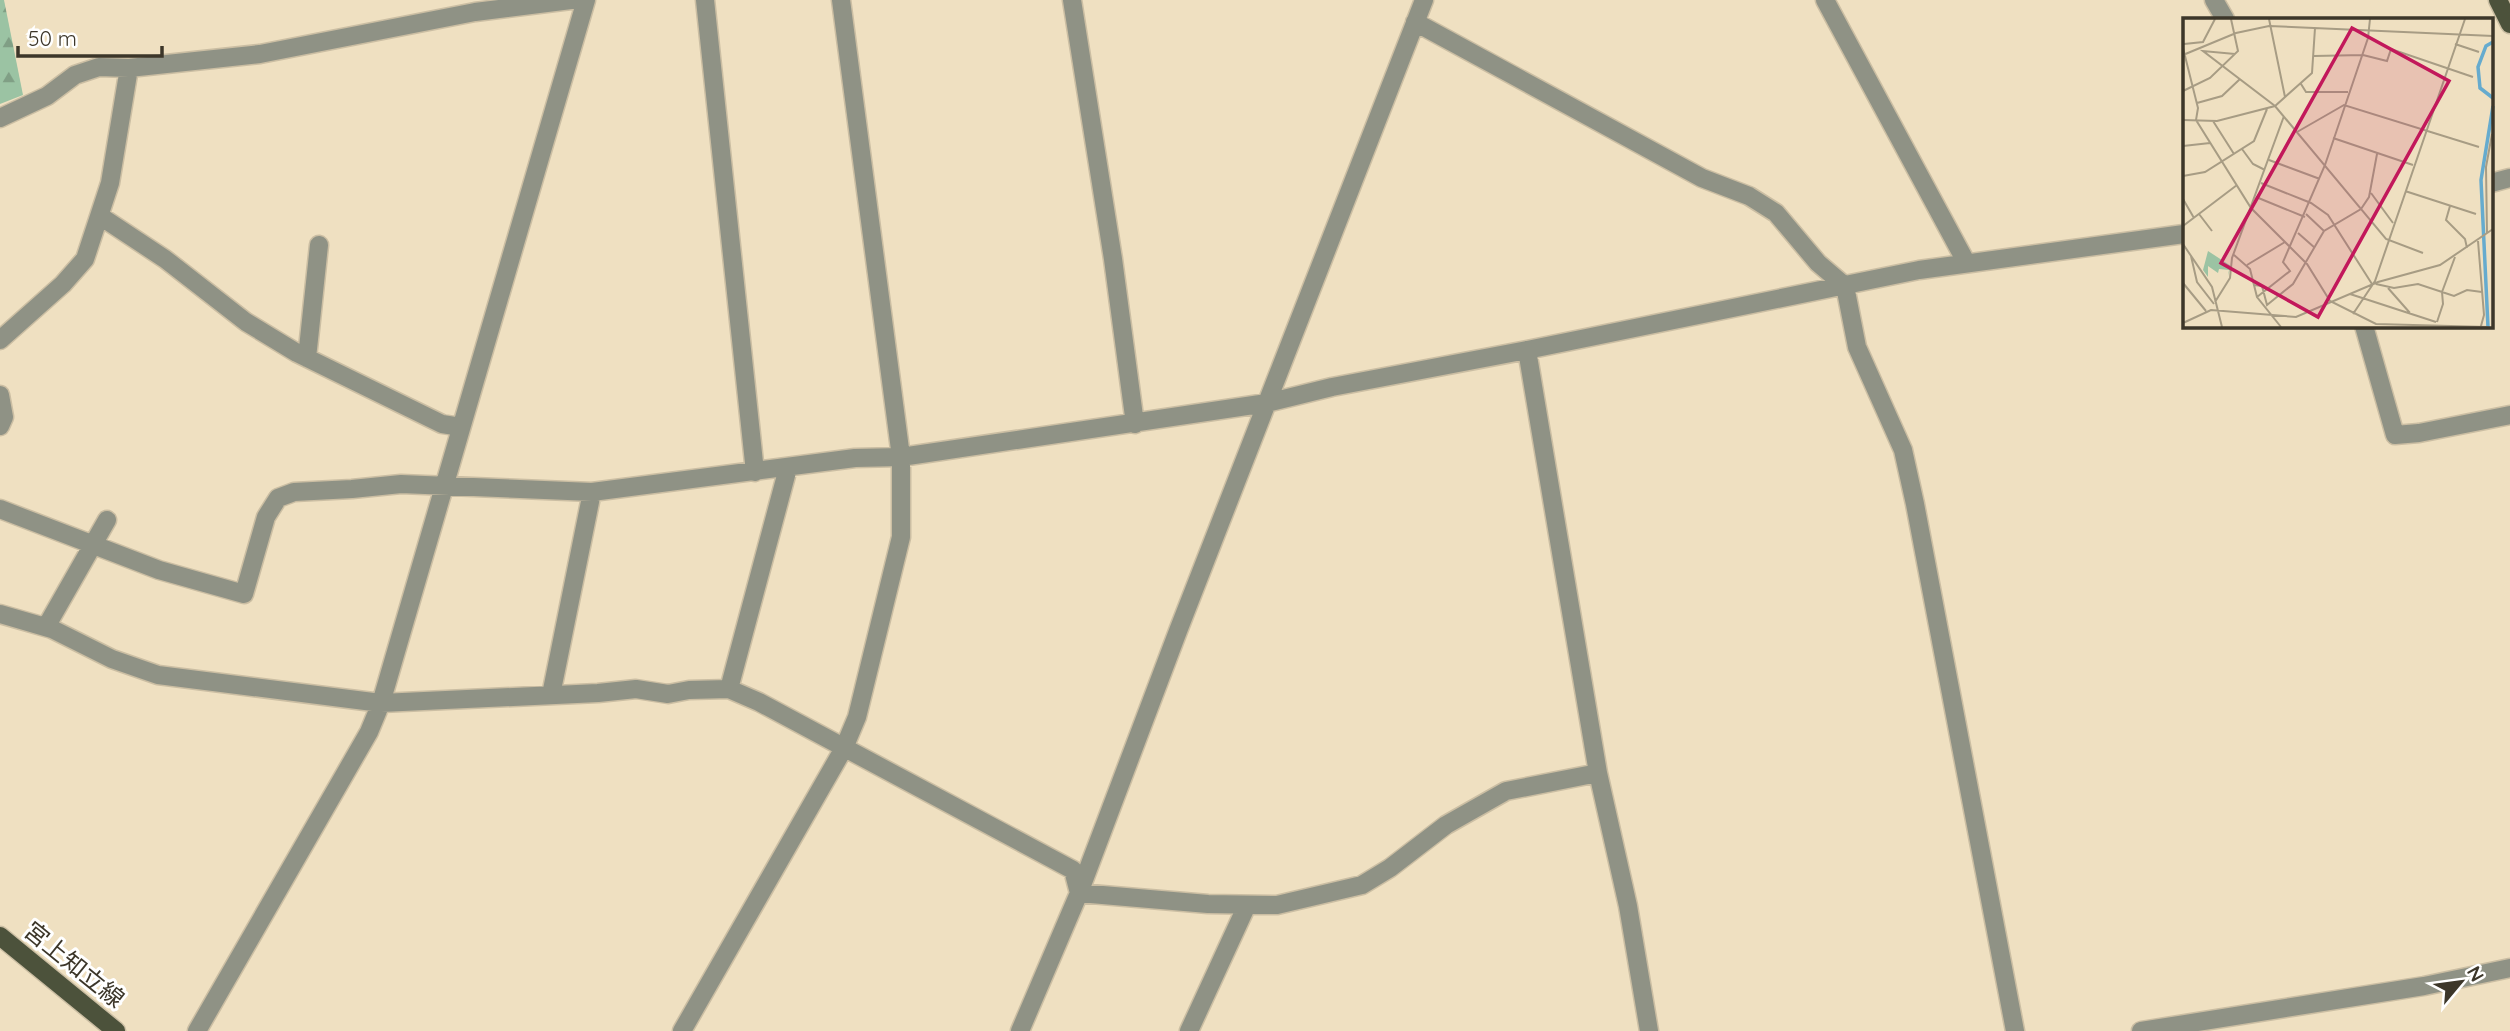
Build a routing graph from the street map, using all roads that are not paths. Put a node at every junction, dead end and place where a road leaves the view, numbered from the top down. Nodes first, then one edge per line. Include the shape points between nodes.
1 (571, 0) edge
2 (586, 0) edge
3 (705, 0) edge
4 (841, 0) edge
5 (1072, 0) edge
6 (1424, 0) edge
7 (1825, 0) edge
8 (2214, 0) edge
9 (2498, 0) edge
10 (2224, 18) edge
11 (1415, 22) junction
12 (2510, 24) edge
13 (129, 68) junction
14 (0, 118) edge
15 (2510, 178) edge
16 (2492, 183) edge
17 (100, 216) junction
18 (2183, 234) edge
19 (319, 245) dead end
20 (1966, 262) junction
21 (1845, 286) junction
22 (2364, 327) edge
23 (0, 340) edge
24 (1527, 350) junction
25 (307, 358) junction
26 (0, 396) edge
27 (1267, 403) junction
28 (2510, 415) edge
29 (1135, 424) junction
30 (0, 426) edge
31 (461, 427) junction
32 (901, 457) junction
33 (788, 468) junction
34 (755, 472) junction
35 (446, 487) junction
36 (592, 492) junction
37 (0, 509) edge
38 (107, 520) dead end
39 (92, 544) junction
40 (0, 614) edge
41 (46, 627) junction
42 (729, 689) junction
43 (551, 695) junction
44 (381, 703) junction
45 (844, 748) junction
46 (1598, 774) junction
47 (1079, 893) junction
48 (1247, 905) junction
49 (0, 936) edge
50 (2510, 968) edge
51 (117, 1031) edge
52 (198, 1031) edge
53 (682, 1031) edge
54 (1020, 1031) edge
55 (1189, 1031) edge
56 (1649, 1031) edge
57 (2015, 1031) edge
58 (2141, 1031) edge

1 - 13 street via 475,12 260,54
2 - 31 street
3 - 34 street
4 - 32 street
5 - 29 street
6 - 11 street
7 - 20 street
8 - 10 street
9 - 12 main road
11 - 21 street via 1702,178 1749,196 1776,214 1818,263
11 - 27 street
13 - 14 street via 99,67 75,75 47,96
13 - 17 street
15 - 16 street
17 - 23 street via 85,259
17 - 25 street via 246,322
18 - 20 street
19 - 25 street
20 - 21 street
21 - 24 street
21 - 57 street via 1857,347 1903,450
22 - 28 street via 2395,435
24 - 27 street
24 - 46 street
25 - 31 street via 442,424
26 - 30 street via 4,417
27 - 29 street
27 - 47 street
29 - 32 street
31 - 35 street
32 - 33 street
32 - 45 street via 901,537 857,717
33 - 34 street
33 - 42 street
34 - 36 street
35 - 36 street
35 - 39 street via 401,484 293,492 278,498 266,517 244,594 188,580
35 - 44 street
36 - 43 street
37 - 39 street
38 - 39 street
39 - 41 street
40 - 41 street
41 - 44 street via 158,675
42 - 43 street
42 - 45 street
43 - 44 street
44 - 52 street via 369,732
45 - 47 street via 1073,870
45 - 53 street
46 - 48 street via 1506,791 1446,825 1362,885 1278,905
46 - 56 street via 1628,906
47 - 48 street
47 - 54 street
48 - 55 street
49 - 51 main road, 宮上知立線
50 - 58 street

